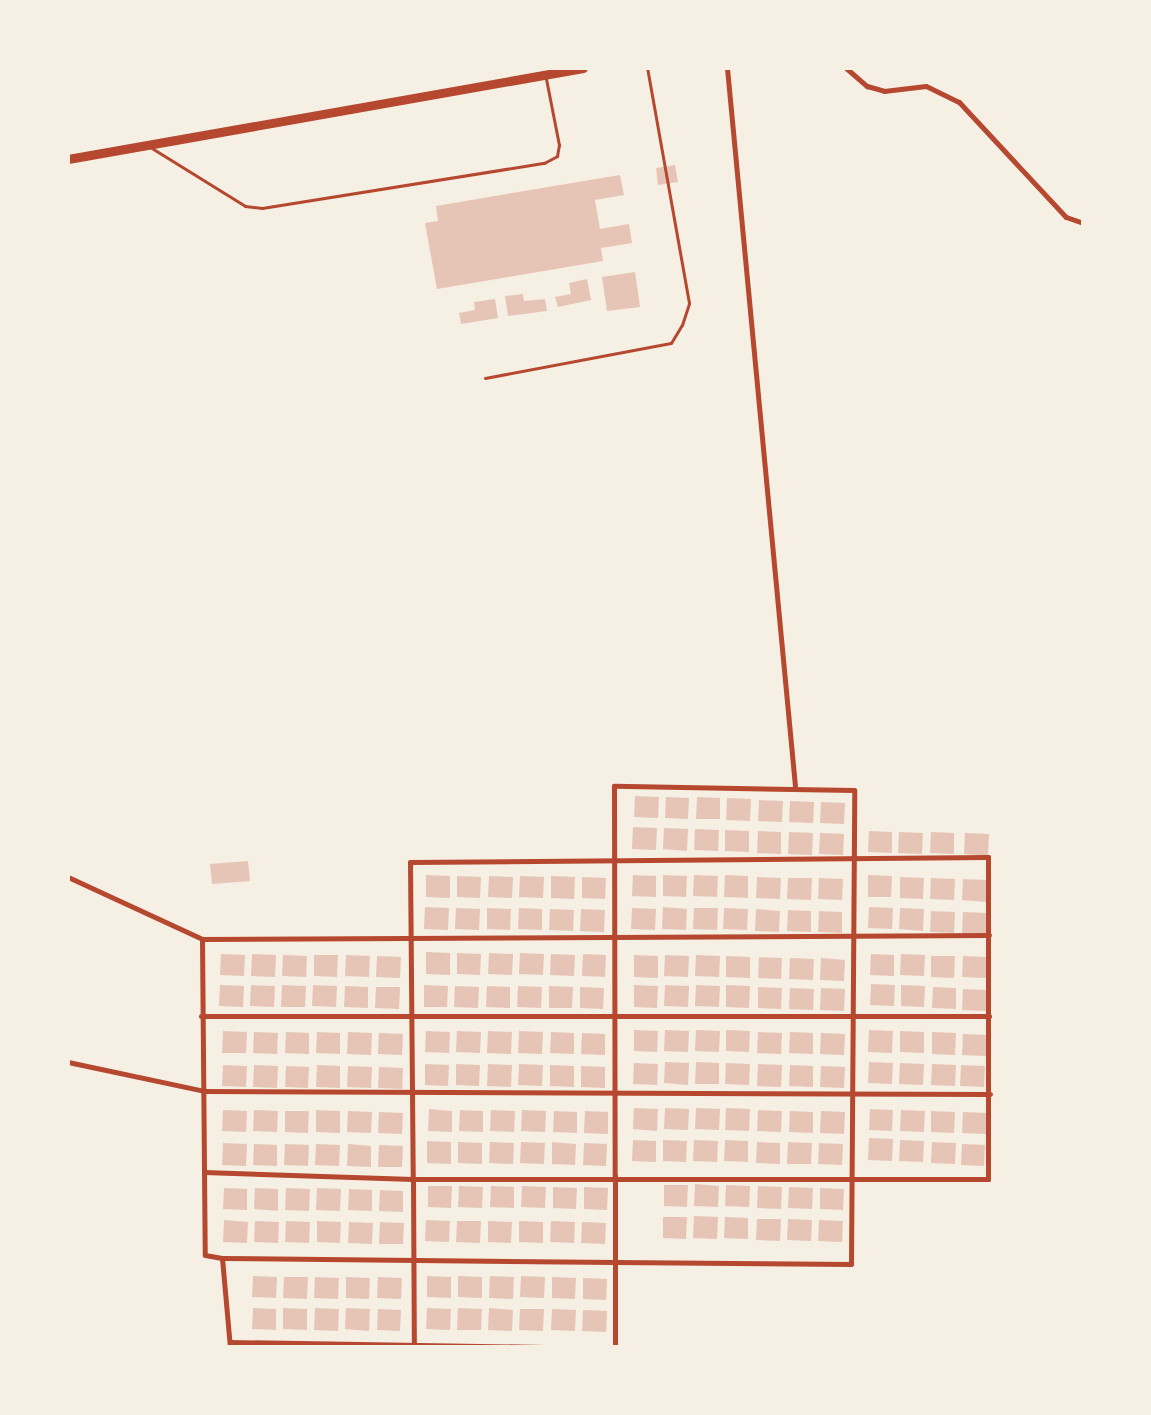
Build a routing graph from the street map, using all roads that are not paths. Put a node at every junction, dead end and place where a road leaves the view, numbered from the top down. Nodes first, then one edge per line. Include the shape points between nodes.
1 (583, 68) edge
2 (647, 68) edge
3 (727, 68) edge
4 (846, 68) edge
5 (546, 75) junction
6 (147, 145) junction
7 (68, 159) edge
8 (1083, 223) edge
9 (485, 378) dead end
10 (795, 786) junction
11 (854, 858) junction
12 (614, 860) junction
13 (68, 877) edge
14 (989, 935) junction
15 (853, 936) junction
16 (614, 937) junction
17 (410, 938) junction
18 (202, 939) junction
19 (201, 1016) junction
20 (411, 1016) junction
21 (614, 1016) junction
22 (853, 1016) junction
23 (989, 1016) junction
24 (68, 1062) edge
25 (204, 1091) junction
26 (412, 1092) junction
27 (614, 1093) junction
28 (852, 1094) junction
29 (990, 1094) junction
30 (204, 1172) junction
31 (615, 1176) junction
32 (852, 1178) junction
33 (413, 1179) junction
34 (222, 1258) junction
35 (413, 1260) junction
36 (615, 1262) junction
37 (230, 1344) edge
38 (414, 1346) edge
39 (557, 1347) edge
40 (615, 1347) edge

1 - 5 highway
2 - 9 lane via 689,303 682,325 671,343
3 - 10 street
4 - 8 street via 867,86 884,91 926,86 959,102 1066,217
5 - 6 highway
5 - 6 lane via 559,145 557,156 544,163 262,208 245,206
6 - 7 highway
10 - 11 street via 854,790
10 - 12 street via 614,786
11 - 12 street
11 - 14 street via 988,857
11 - 15 street
12 - 16 street
12 - 17 street via 410,862
13 - 18 street
14 - 15 street
14 - 23 street
15 - 16 street
15 - 22 street
16 - 17 street
16 - 21 street
17 - 18 street
17 - 20 street
18 - 19 street
19 - 20 street
19 - 25 street
20 - 21 street
20 - 26 street
21 - 22 street
21 - 27 street
22 - 23 street
22 - 28 street
23 - 29 street
24 - 25 street
25 - 26 street
25 - 30 street
26 - 27 street
26 - 33 street
27 - 28 street
27 - 31 street
28 - 29 street
28 - 32 street
29 - 32 street via 988,1179
30 - 33 street
30 - 34 street via 205,1255
31 - 32 street
31 - 33 street
31 - 36 street
32 - 36 street via 851,1264
33 - 35 street
34 - 35 street
34 - 37 street
35 - 36 street
35 - 38 street
36 - 40 street
37 - 38 street
38 - 39 street

